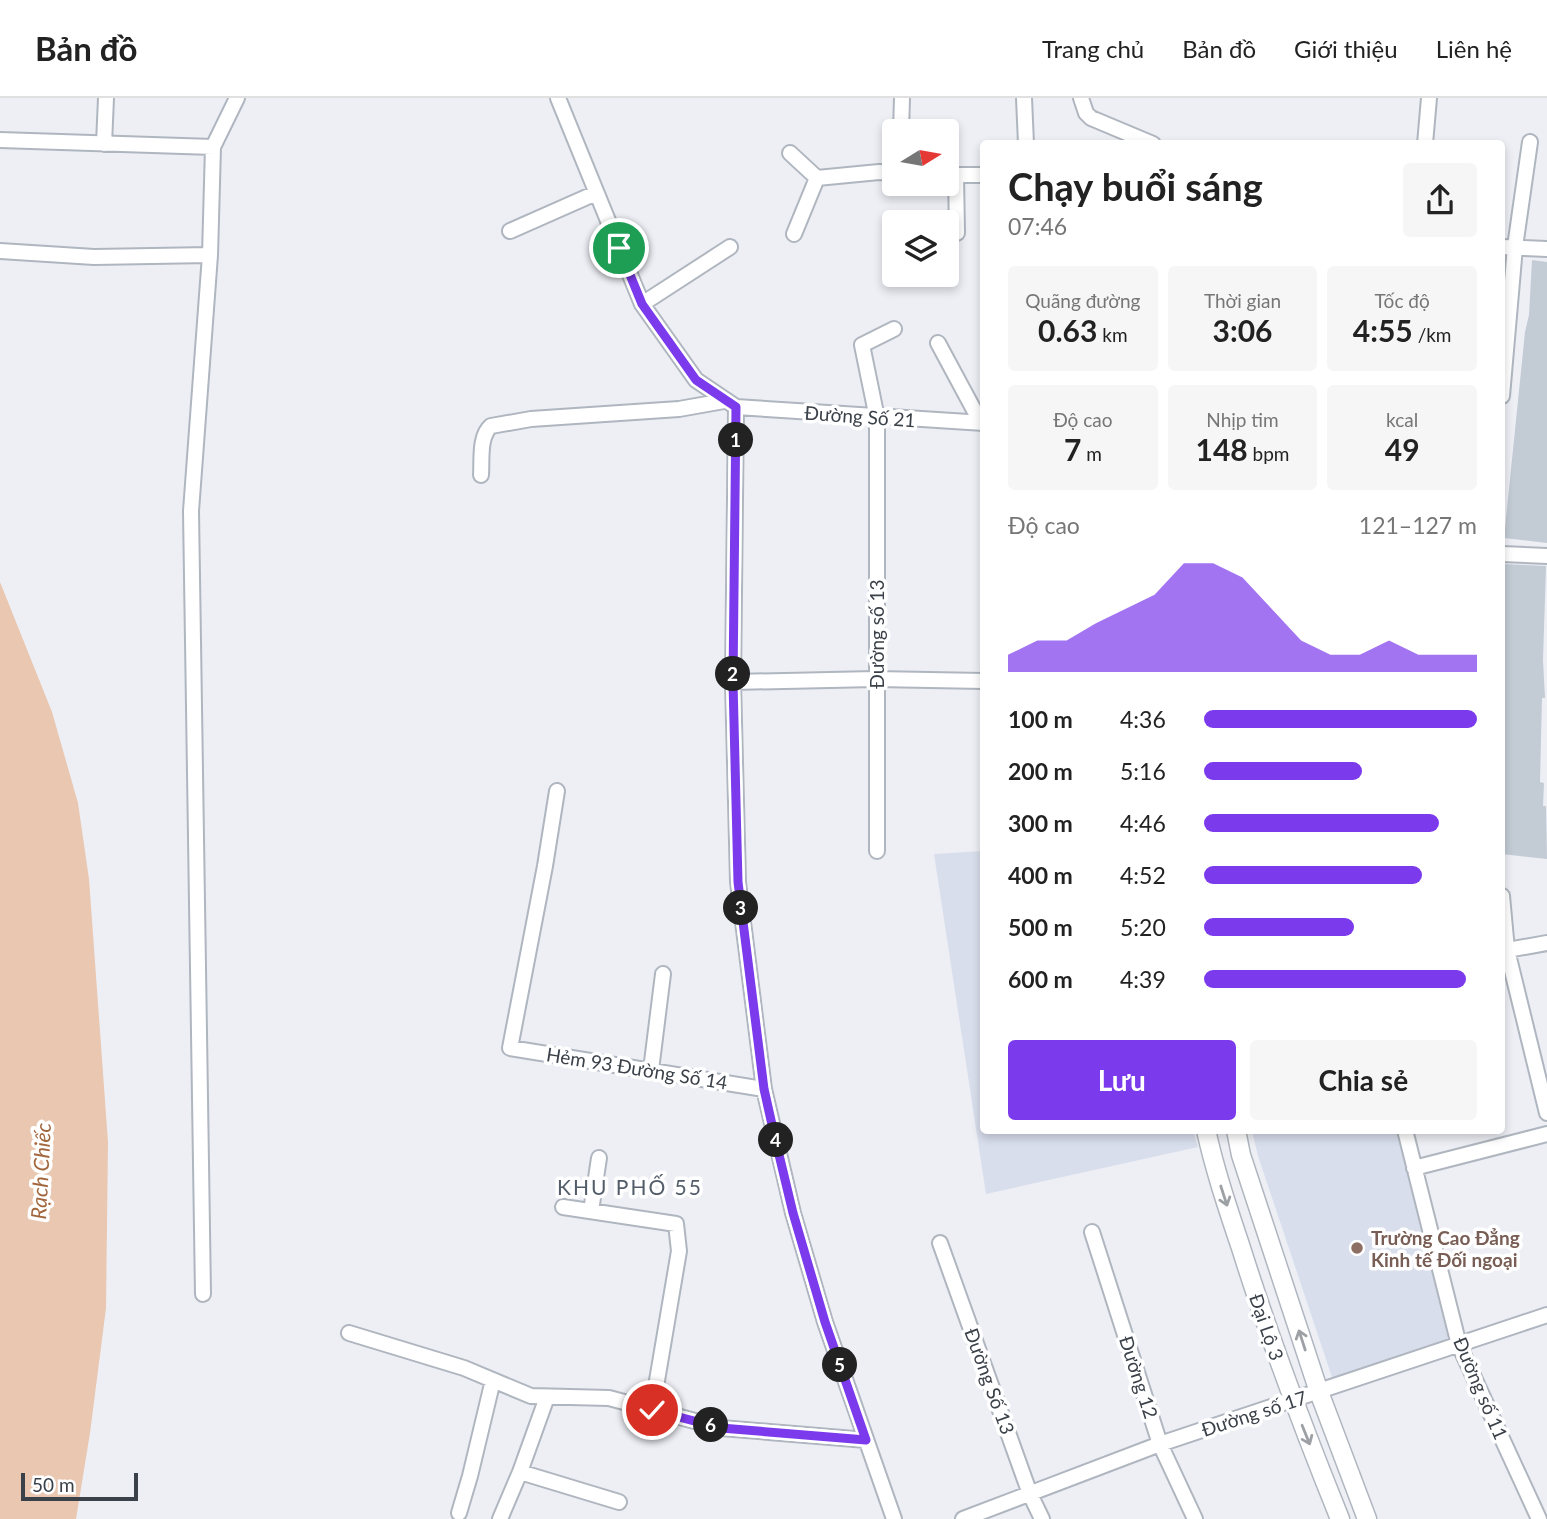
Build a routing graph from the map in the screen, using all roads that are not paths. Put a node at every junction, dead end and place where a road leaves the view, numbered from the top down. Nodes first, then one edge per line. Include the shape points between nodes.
1 (106, 98) edge
2 (237, 98) edge
3 (558, 98) edge
4 (902, 98) edge
5 (1024, 98) edge
6 (1082, 98) edge
7 (1429, 98) edge
8 (901, 119) edge
9 (1026, 140) edge
10 (1143, 140) edge
11 (1425, 140) edge
12 (0, 141) edge
13 (1530, 142) dead end
14 (104, 144) junction
15 (213, 147) junction
16 (790, 153) dead end
17 (882, 174) edge
18 (959, 175) edge
19 (980, 175) edge
20 (817, 178) junction
21 (596, 193) junction
22 (510, 231) dead end
23 (794, 234) dead end
24 (730, 247) dead end
25 (1508, 247) edge
26 (1547, 249) edge
27 (0, 251) edge
28 (210, 255) junction
29 (642, 304) junction
30 (1505, 322) edge
31 (894, 328) dead end
32 (938, 343) dead end
33 (730, 404) junction
34 (877, 418) junction
35 (980, 420) edge
36 (980, 423) edge
37 (481, 474) dead end
38 (1505, 554) edge
39 (1547, 556) edge
40 (875, 679) junction
41 (980, 681) edge
42 (733, 682) junction
43 (558, 791) dead end
44 (877, 851) dead end
45 (1547, 943) edge
46 (1505, 950) edge
47 (1505, 954) edge
48 (663, 974) dead end
49 (651, 1070) junction
50 (764, 1089) junction
51 (1547, 1113) edge
52 (1207, 1134) edge
53 (1237, 1134) edge
54 (1406, 1134) edge
55 (1547, 1134) edge
56 (600, 1158) dead end
57 (1414, 1168) junction
58 (563, 1207) dead end
59 (591, 1211) junction
60 (1092, 1232) dead end
61 (940, 1243) dead end
62 (203, 1294) dead end
63 (1547, 1315) edge
64 (349, 1332) dead end
65 (1459, 1345) junction
66 (493, 1380) junction
67 (1319, 1392) junction
68 (547, 1397) junction
69 (1292, 1401) junction
70 (652, 1410) junction
71 (866, 1440) junction
72 (1160, 1444) junction
73 (520, 1472) junction
74 (1030, 1494) junction
75 (618, 1502) dead end
76 (459, 1513) dead end
77 (500, 1519) edge
78 (894, 1519) edge
79 (963, 1519) edge
80 (1042, 1519) edge
81 (1195, 1519) edge
82 (1340, 1519) edge
83 (1367, 1519) edge
84 (1539, 1519) edge

1 - 14 street
2 - 15 street
3 - 21 street
4 - 8 street
5 - 9 street
6 - 10 street via 1091,118
7 - 11 street
12 - 14 street
13 - 25 street
14 - 15 street
15 - 28 street
16 - 20 street
17 - 20 street
18 - 19 street
20 - 23 street
21 - 22 street
21 - 29 street
24 - 29 street
25 - 26 street
25 - 30 street
27 - 28 street via 94,257
28 - 62 street via 191,511
29 - 33 street via 696,380
31 - 34 street, Đường số 13 via 862,345
32 - 35 street
33 - 34 street, Đường Số 21
33 - 37 street, Đường Số 21 via 491,426 484,437
33 - 42 street
34 - 36 street, Đường Số 21
34 - 40 street, Đường số 13
38 - 39 street
40 - 41 street
40 - 42 street
40 - 44 street, Đường số 13
42 - 50 street via 738,882
43 - 49 street, Hẻm 93 Đường Số 14 via 510,1048
45 - 46 street
47 - 51 street
48 - 49 street
49 - 50 street, Hẻm 93 Đường Số 14
50 - 71 street via 793,1213
52 -> 69 street, Đại Lộ 3
67 -> 53 street, Đại Lộ 3
54 - 57 street, Đường số 11
55 - 57 street
56 - 59 street
57 - 65 street, Đường số 11
58 - 59 street
59 - 70 street via 676,1224 679,1251
60 - 72 street, Đường 12
61 - 74 street, Đường Số 13
63 - 65 street, Đường số 17
64 - 66 street
65 - 67 street, Đường số 17
65 - 84 street, Đường số 11
66 - 68 street via 531,1396
66 - 76 street
67 - 69 street, Đường số 17
67 - 83 street, Đại Lộ 3
68 - 70 street via 609,1398
68 - 73 street
69 - 72 street, Đường số 17
69 -> 82 street, Đại Lộ 3
70 - 71 street via 721,1428
71 - 78 street
72 - 74 street, Đường số 17
72 - 81 street, Đường 12
73 - 75 street
73 - 77 street
74 - 79 street, Đường số 17
74 - 80 street, Đường Số 13

